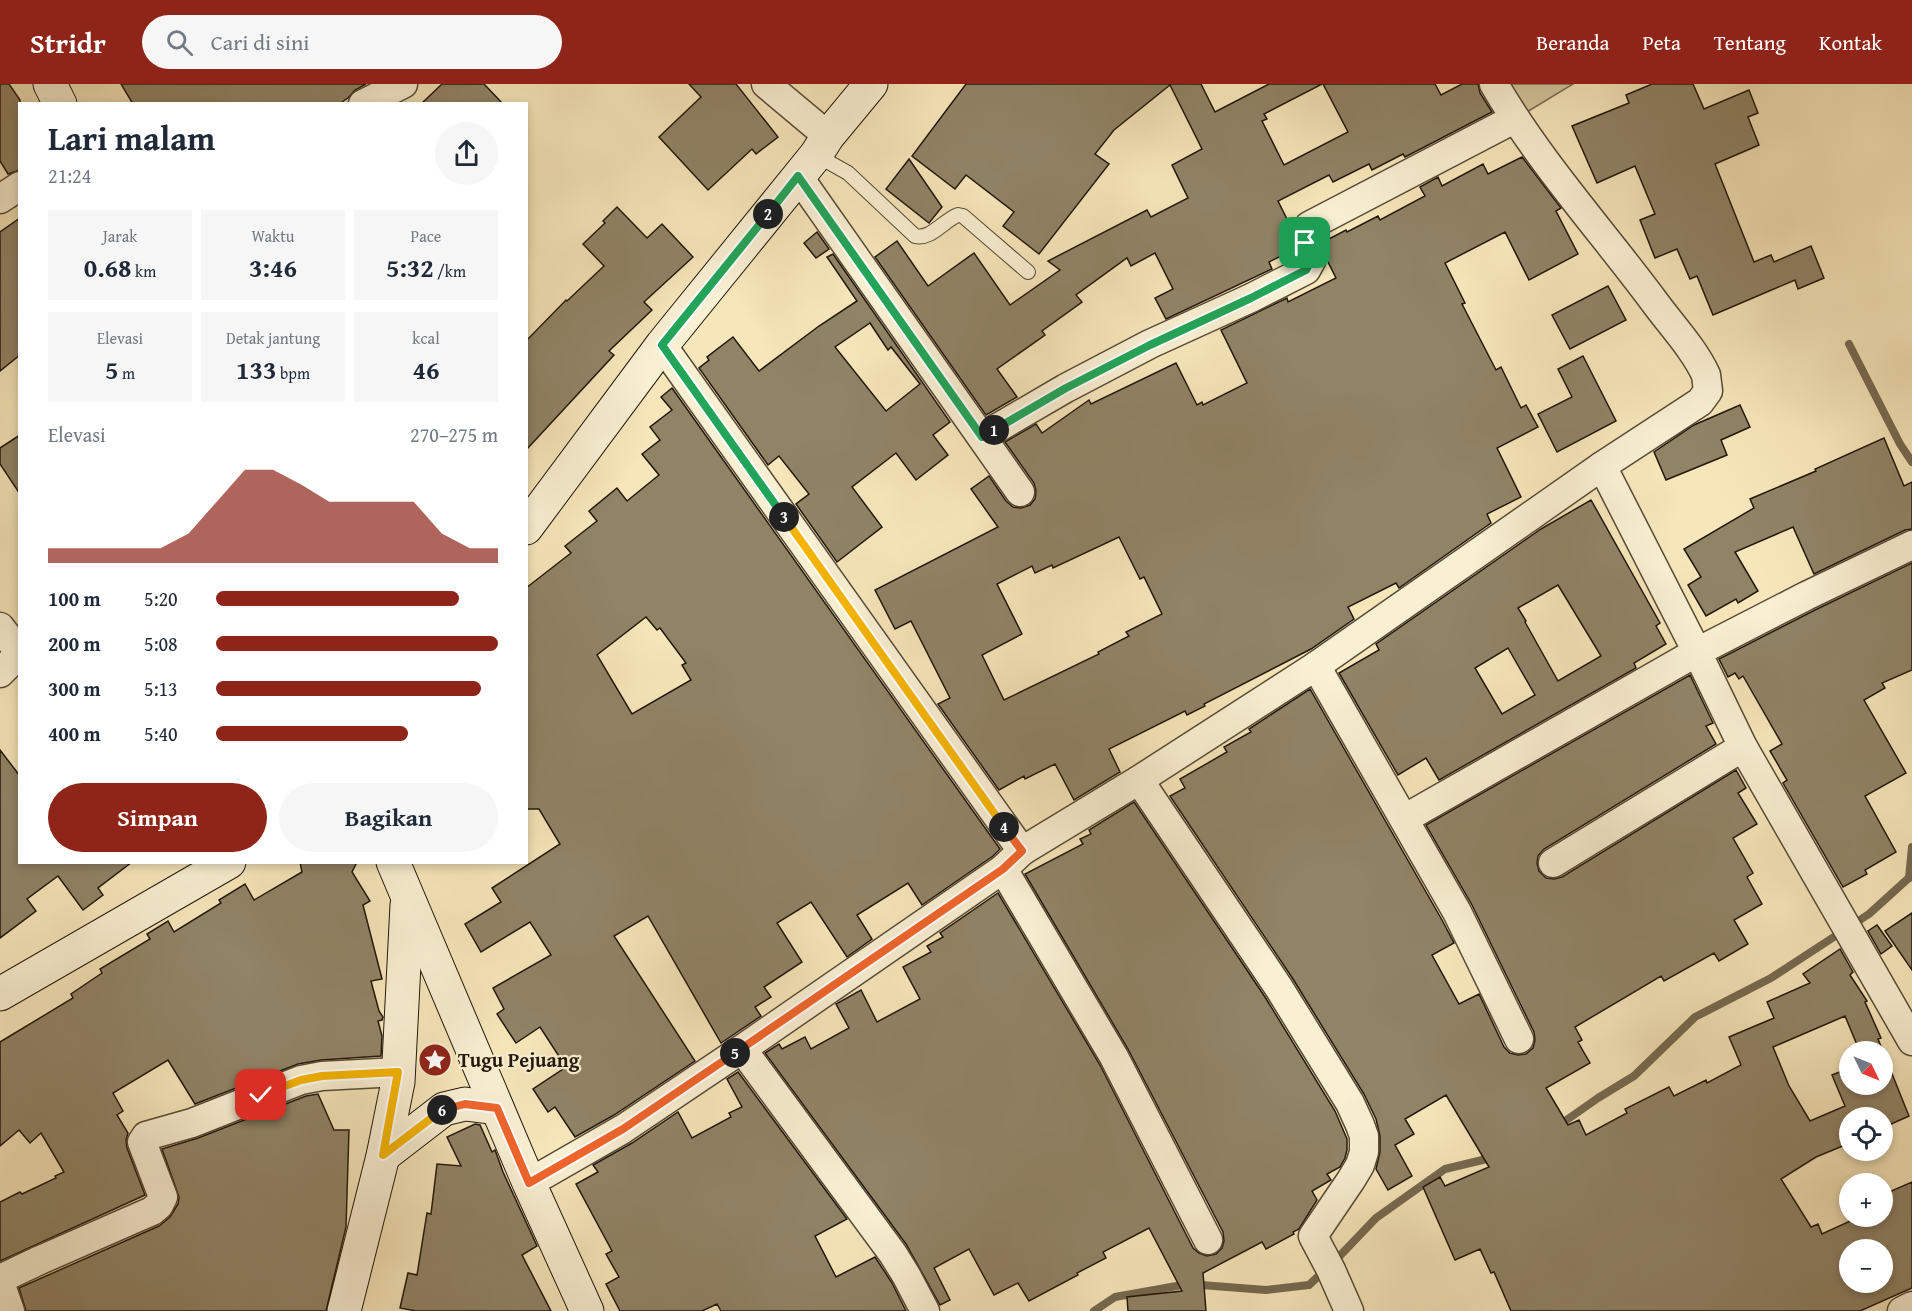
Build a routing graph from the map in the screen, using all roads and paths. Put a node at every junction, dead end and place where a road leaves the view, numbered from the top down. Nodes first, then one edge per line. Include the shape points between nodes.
1 (50, 84) edge
2 (403, 84) edge
3 (766, 84) edge
4 (871, 84) edge
5 (1494, 84) edge
6 (59, 102) edge
7 (367, 102) edge
8 (1515, 119) junction
9 (814, 156) junction
10 (18, 187) edge
11 (0, 199) edge
12 (1028, 272) dead end
13 (662, 345) junction
14 (982, 437) junction
15 (1602, 466) junction
16 (1020, 492) dead end
17 (528, 525) edge
18 (1912, 545) edge
19 (0, 627) edge
20 (18, 650) edge
21 (1697, 652) junction
22 (18, 655) edge
23 (1316, 666) junction
24 (0, 673) edge
25 (1743, 747) junction
26 (1139, 780) junction
27 (1404, 819) junction
28 (1012, 860) junction
29 (1553, 863) dead end
30 (226, 864) edge
31 (394, 864) edge
32 (411, 864) edge
33 (408, 897) junction
34 (0, 994) edge
35 (1519, 1039) dead end
36 (1912, 1041) edge
37 (742, 1048) junction
38 (398, 1072) junction
39 (497, 1108) junction
40 (383, 1155) junction
41 (529, 1183) junction
42 (1208, 1240) dead end
43 (1912, 1306) edge
44 (10, 1311) edge
45 (344, 1311) edge
46 (587, 1311) edge
47 (925, 1311) edge
48 (1349, 1311) edge
49 (1902, 1311) edge

1 - 6 main road
2 - 7 street
3 - 9 street
4 - 9 main road
5 - 8 street
8 - 14 street via 1309,226 1305,243 1312,259 1306,270 1066,388
8 - 15 street via 1702,367 1708,383 1704,398 1694,407
9 - 12 lane via 848,173 915,236 926,236 958,214
9 - 13 main road
9 - 14 street
10 - 11 street
13 - 17 main road
13 - 28 street
14 - 16 street
15 - 21 street
15 - 23 street
18 - 21 street
19 - 20 street
21 - 25 street
21 - 27 street
22 - 24 street
23 - 26 street
23 - 27 street
25 - 29 street
25 - 36 street
26 - 28 street
26 - 48 street via 1279,988 1360,1125 1364,1136 1360,1165 1313,1236
27 - 35 street via 1457,912
28 - 37 street
28 - 42 street
30 - 34 main road
31 - 33 main road
32 - 33 main road
33 - 38 main road
33 - 39 main road
37 - 41 street via 623,1129
37 - 47 street via 893,1254
38 - 40 main road
38 - 44 street via 301,1080 192,1123 146,1136 142,1142 163,1197 159,1205 4,1277 1,1285
39 - 40 main road via 465,1104 444,1109
39 - 41 main road
40 - 45 main road
41 - 46 main road
43 - 49 street

